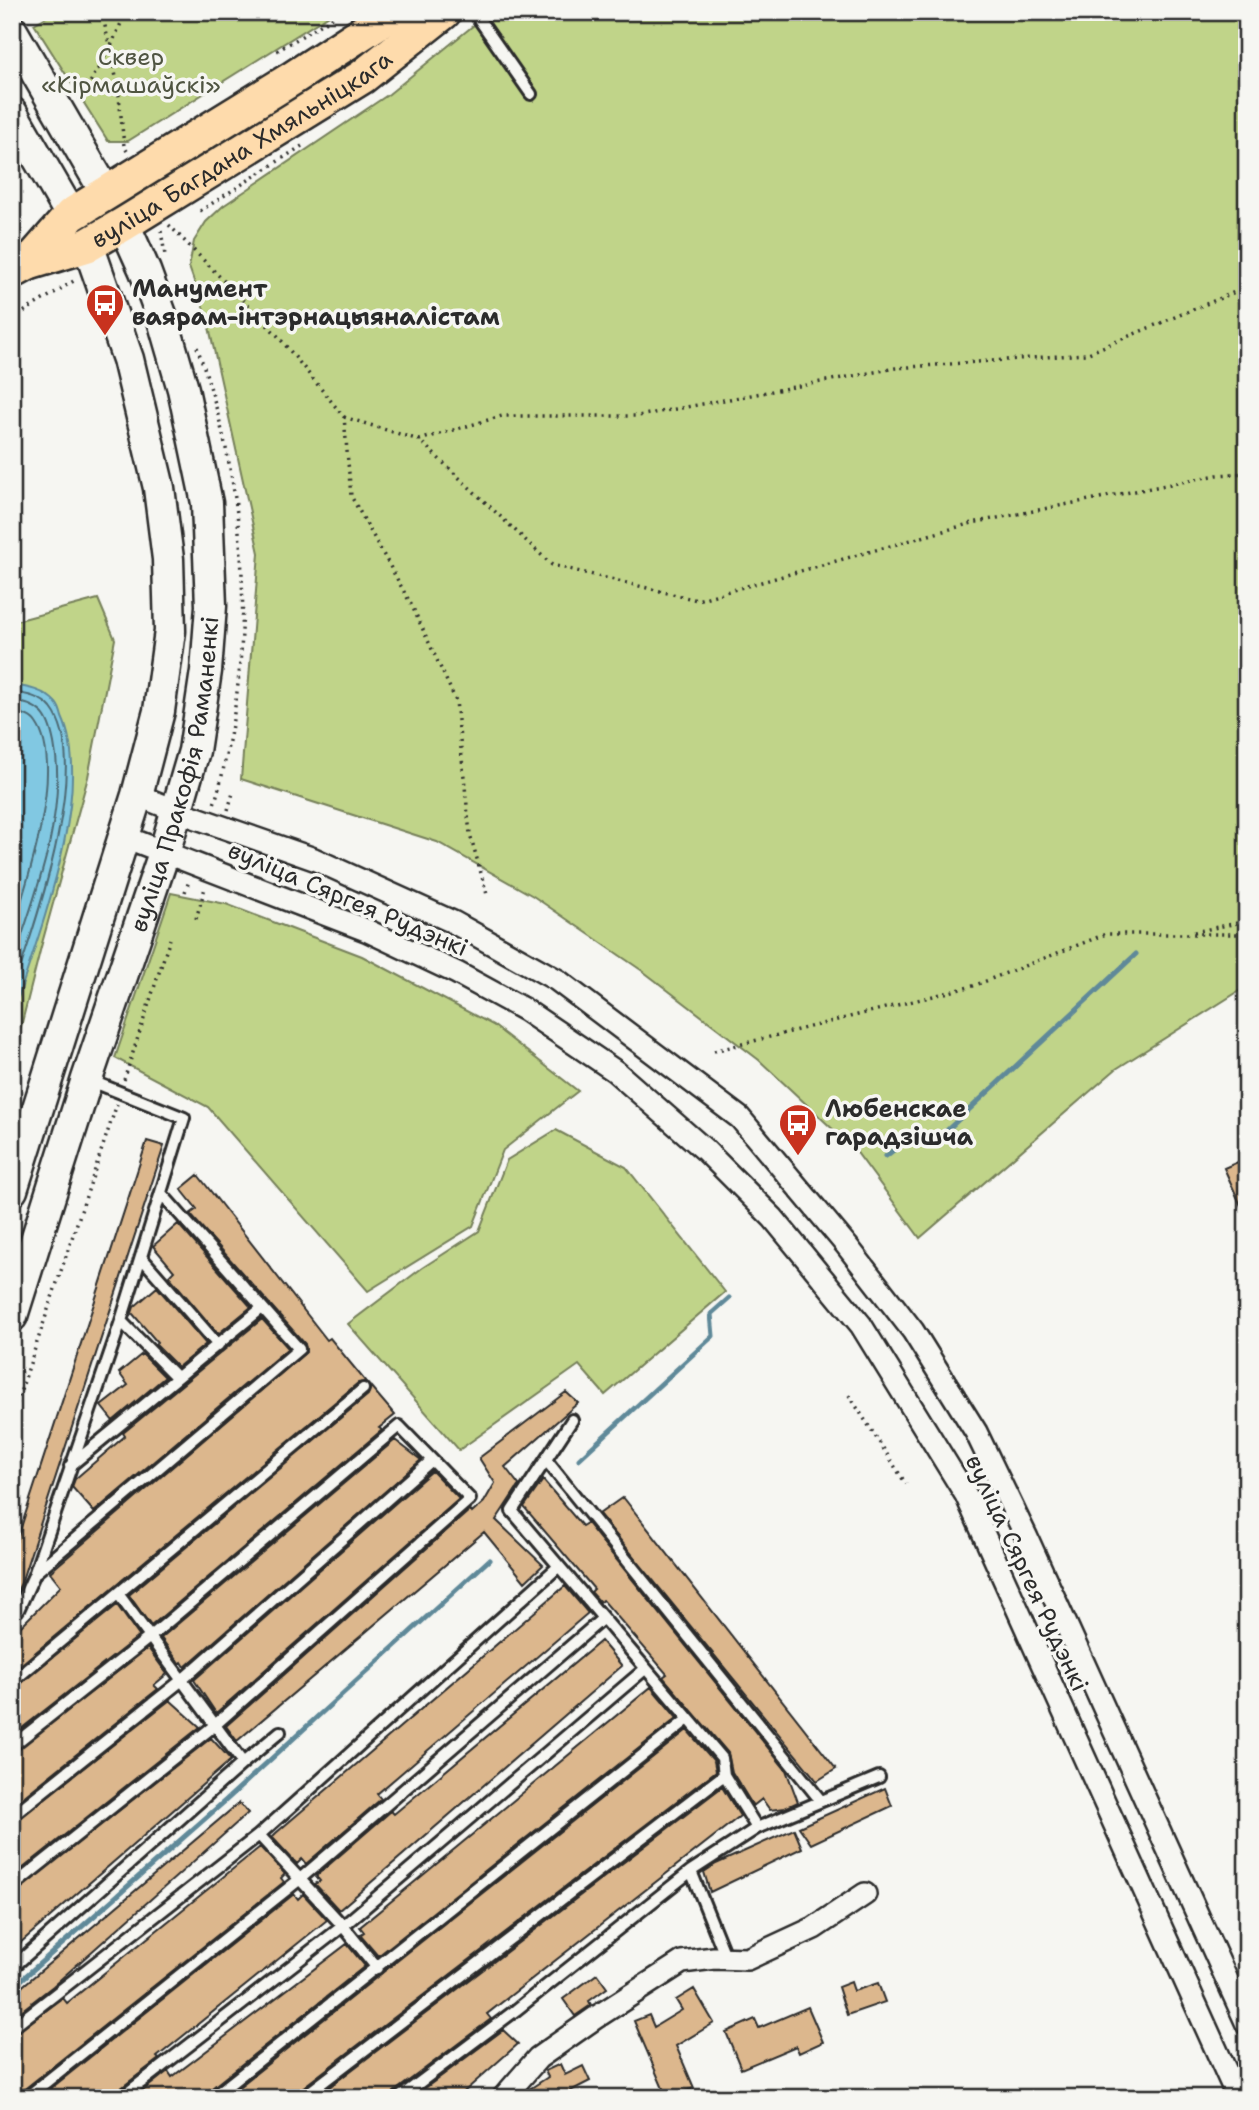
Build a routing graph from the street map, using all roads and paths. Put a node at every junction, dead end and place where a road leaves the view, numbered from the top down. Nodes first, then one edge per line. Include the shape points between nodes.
1 (102, 12) edge
2 (126, 12) edge
3 (342, 12) edge
4 (394, 12) edge
5 (444, 12) edge
6 (474, 12) edge
7 (12, 31) edge
8 (110, 48) junction
9 (277, 51) dead end
10 (531, 94) dead end
11 (79, 102) dead end
12 (12, 113) edge
13 (124, 146) dead end
14 (302, 146) dead end
15 (30, 179) dead end
16 (12, 189) edge
17 (106, 192) junction
18 (200, 211) dead end
19 (71, 215) junction
20 (168, 223) dead end
21 (124, 224) junction
22 (86, 260) junction
23 (21, 267) edge
24 (1247, 286) edge
25 (12, 319) edge
26 (344, 417) junction
27 (419, 440) junction
28 (1247, 473) edge
29 (219, 788) dead end
30 (233, 793) dead end
31 (137, 794) junction
32 (212, 810) dead end
33 (177, 811) junction
34 (226, 815) dead end
35 (125, 836) junction
36 (166, 850) junction
37 (206, 884) dead end
38 (488, 898) dead end
39 (196, 919) dead end
40 (1247, 921) edge
41 (1185, 934) junction
42 (1247, 934) edge
43 (170, 939) dead end
44 (714, 1051) dead end
45 (87, 1079) junction
46 (120, 1093) junction
47 (12, 1190) edge
48 (161, 1193) junction
49 (141, 1257) junction
50 (262, 1308) junction
51 (12, 1316) edge
52 (121, 1321) junction
53 (218, 1345) junction
54 (177, 1378) junction
55 (363, 1389) dead end
56 (849, 1395) dead end
57 (12, 1417) edge
58 (572, 1420) dead end
59 (432, 1460) junction
60 (546, 1460) junction
61 (69, 1467) junction
62 (905, 1484) dead end
63 (558, 1567) junction
64 (34, 1575) junction
65 (119, 1595) junction
66 (18, 1610) dead end
67 (602, 1619) junction
68 (150, 1637) junction
69 (646, 1669) junction
70 (182, 1680) junction
71 (12, 1682) edge
72 (688, 1719) junction
73 (215, 1725) junction
74 (280, 1732) dead end
75 (12, 1746) edge
76 (243, 1763) junction
77 (724, 1775) junction
78 (879, 1777) dead end
79 (821, 1801) junction
80 (12, 1816) edge
81 (757, 1828) junction
82 (259, 1835) junction
83 (691, 1871) junction
84 (300, 1880) junction
85 (12, 1887) edge
86 (865, 1894) dead end
87 (343, 1926) junction
88 (726, 1958) junction
89 (12, 1968) edge
90 (377, 1968) junction
91 (1247, 2024) edge
92 (12, 2028) edge
93 (26, 2098) edge
94 (121, 2098) edge
95 (212, 2098) edge
96 (302, 2098) edge
97 (399, 2098) edge
98 (503, 2098) edge
99 (1238, 2098) edge

1 - 8 path
2 - 8 path
3 - 9 path
4 - 17 main road, вуліца Багдана Хмяльніцкага
5 - 21 main road, вуліца Багдана Хмяльніцкага via 362,77
6 - 10 lane
7 - 17 street
8 - 11 path
8 - 13 path
12 - 19 street
14 - 18 path
15 - 16 path
17 - 19 main road, вуліца Багдана Хмяльніцкага
17 - 21 main road
19 - 22 main road
19 - 23 main road, вуліца Багдана Хмяльніцкага
20 - 26 path via 277,335
21 - 22 main road, вуліца Багдана Хмяльніцкага
21 - 33 street, вуліца Пракофія Раманенкі via 163,320 183,388 207,503 211,606 206,671 194,751
22 - 23 main road, вуліца Багдана Хмяльніцкага
22 - 25 path
22 - 31 street, вуліца Пракофія Раманенкі via 128,359 159,488 168,559 170,631 159,710
24 - 27 path via 1086,354 896,368 638,416 502,416
26 - 27 path
26 - 38 path via 351,496 412,606 456,701 470,834
27 - 28 path via 552,565 697,600 972,523
29 - 32 path
30 - 34 path
31 - 33 street, вуліца Сяргея Рудэнкі
31 - 35 street, вуліца Пракофія Раманенкі
33 - 36 street, вуліца Пракофія Раманенкі
33 - 91 street, вуліца Сяргея Рудэнкі via 314,859 453,922 557,980 740,1118 913,1331 976,1432
35 - 36 street, вуліца Сяргея Рудэнкі
35 - 47 street, вуліца Пракофія Раманенкі
36 - 45 street, вуліца Пракофія Раманенкі
36 - 99 street, вуліца Сяргея Рудэнкі via 366,930 525,1010 615,1072 705,1150 773,1218 861,1325 966,1495
37 - 39 path
40 - 41 path
41 - 42 path
41 - 44 path via 1106,934 973,986
43 - 46 path
45 - 46 lane
45 - 51 street, вуліца Пракофія Раманенкі
46 - 48 lane via 184,1118
46 - 57 path
48 - 49 lane
48 - 50 lane
49 - 52 lane
49 - 53 lane
50 - 53 lane
50 - 64 lane via 299,1349
52 - 54 lane
52 - 61 lane
53 - 54 lane
54 - 61 lane
55 - 65 lane
56 - 62 path
58 - 60 lane
59 - 68 lane via 399,1426
59 - 70 lane
59 - 73 lane via 470,1499
60 - 63 lane via 512,1511
60 - 79 lane
61 - 64 lane
63 - 67 lane
63 - 82 lane
64 - 66 lane
65 - 68 lane
65 - 71 lane
67 - 69 lane
67 - 84 lane
68 - 70 lane
68 - 75 lane
69 - 72 lane
69 - 87 lane
70 - 73 lane
70 - 80 lane
72 - 77 lane via 722,1758
72 - 90 lane
73 - 76 lane
73 - 85 lane
74 - 76 lane
76 - 89 lane
77 - 81 lane
77 - 96 lane
78 - 79 lane
79 - 81 lane
81 - 83 lane
82 - 84 lane
82 - 92 lane
83 - 88 lane
83 - 97 lane
84 - 87 lane
84 - 93 lane
86 - 88 street via 814,1928 747,1959
87 - 90 lane
87 - 94 lane
88 - 98 street via 682,1962 538,2058
90 - 95 lane

